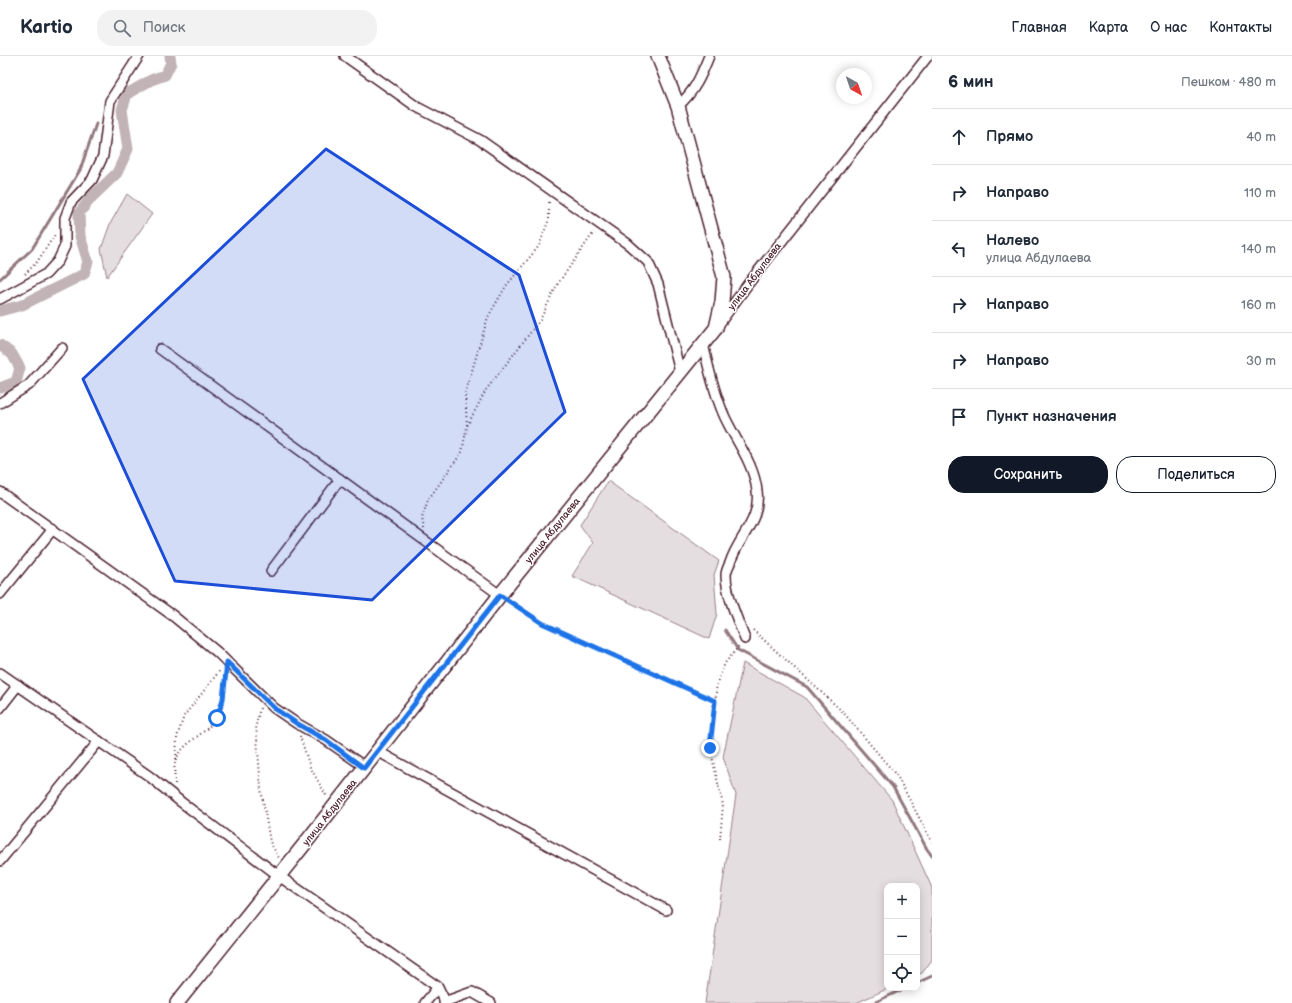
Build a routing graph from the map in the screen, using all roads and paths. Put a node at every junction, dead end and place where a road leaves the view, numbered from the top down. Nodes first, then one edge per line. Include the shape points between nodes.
1 (140, 56) edge
2 (345, 56) edge
3 (658, 56) edge
4 (709, 56) edge
5 (928, 56) edge
6 (678, 106) junction
7 (548, 188) junction
8 (65, 218) junction
9 (600, 225) junction
10 (23, 277) dead end
11 (0, 298) edge
12 (716, 328) junction
13 (703, 343) junction
14 (62, 348) dead end
15 (160, 349) dead end
16 (680, 372) junction
17 (0, 403) edge
18 (467, 426) junction
19 (340, 479) junction
20 (0, 492) edge
21 (53, 529) junction
22 (426, 541) junction
23 (271, 571) dead end
24 (0, 594) edge
25 (500, 595) junction
26 (753, 630) dead end
27 (745, 639) joint
28 (227, 662) junction
29 (0, 673) edge
30 (18, 685) junction
31 (262, 697) junction
32 (715, 701) junction
33 (0, 708) edge
34 (296, 723) junction
35 (99, 741) junction
36 (377, 751) junction
37 (175, 761) junction
38 (364, 768) junction
39 (174, 797) junction
40 (333, 808) junction
41 (720, 839) dead end
42 (932, 842) edge
43 (0, 861) edge
44 (282, 872) junction
45 (666, 910) dead end
46 (438, 987) junction
47 (445, 1002) edge
48 (177, 1003) edge
49 (425, 1003) edge
50 (491, 1003) edge

1 - 8 street via 110,101 103,156 92,180 71,202
2 - 7 street via 417,107 480,140
3 - 6 main road
4 - 6 street via 699,81
5 - 12 street, улица Абдулаева
6 - 12 main road via 724,277
7 - 9 street
7 - 18 path via 549,219 540,246 506,286 488,317 465,394
8 - 10 path via 37,262
8 - 11 street via 65,246 58,261 46,274
9 - 16 street via 628,244 648,262 658,284
9 - 18 path via 557,285 540,320 486,390
12 - 13 main road, улица Абдулаева
13 - 16 main road, улица Абдулаева
13 - 27 street via 724,414 752,468 757,491 757,509 751,525 732,556 726,574 730,600
14 - 17 street via 29,385
15 - 19 street
16 - 25 main road, улица Абдулаева
18 - 22 path via 462,452 428,500 422,518
19 - 22 street
19 - 23 street
20 - 21 street
21 - 24 street
21 - 28 street via 172,615
22 - 25 street
25 - 32 path via 542,623
25 - 36 main road, улица Абдулаева
26 - 42 path via 848,717 897,776
27 - 32 path via 725,663 717,683
28 - 31 street
28 - 37 path via 184,716 177,736
28 - 37 path via 223,699 217,718 185,746
29 - 30 street
30 - 33 street
30 - 35 street
31 - 34 street
31 - 44 path via 256,725 261,789 270,842
32 - 41 path via 710,748 723,805
34 - 38 street via 326,740
34 - 40 path via 310,767
35 - 39 street
35 - 43 street
36 - 38 main road, улица Абдулаева
36 - 45 street
37 - 39 path
38 - 40 main road, улица Абдулаева
39 - 44 street
40 - 44 main road, улица Абдулаева
44 - 46 street
44 - 48 main road, улица Абдулаева
46 - 47 street
46 - 49 street
47 - 50 street via 472,992

